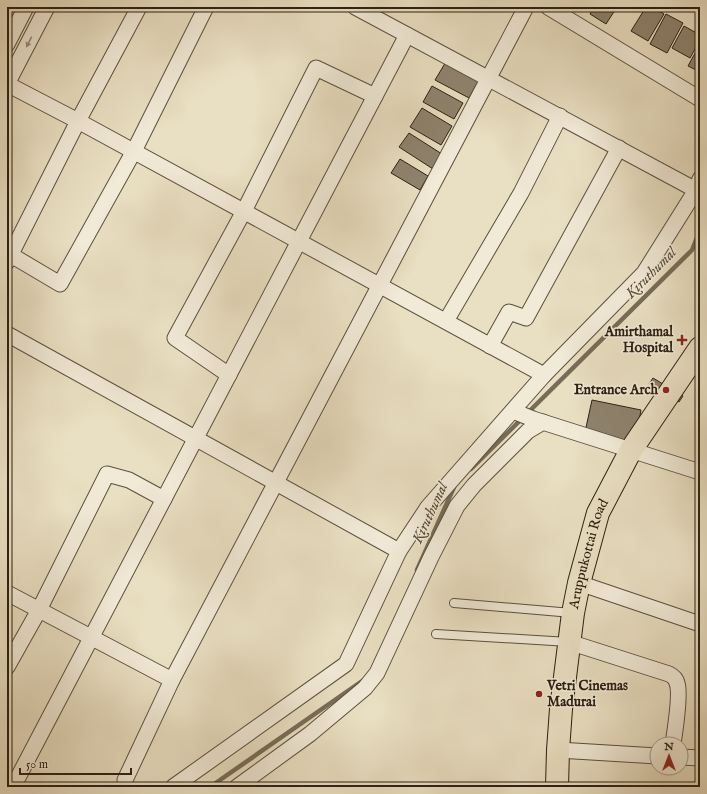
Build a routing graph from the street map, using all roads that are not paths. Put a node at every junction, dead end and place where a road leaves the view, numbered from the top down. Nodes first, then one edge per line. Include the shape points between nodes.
1 (26, 7) edge
2 (47, 7) edge
3 (139, 7) edge
4 (206, 7) edge
5 (355, 7) edge
6 (526, 7) edge
7 (548, 7) edge
8 (407, 34) junction
9 (7, 44) edge
10 (488, 78) junction
11 (7, 84) edge
12 (375, 96) junction
13 (700, 98) edge
14 (560, 116) junction
15 (78, 121) junction
16 (619, 148) junction
17 (134, 151) junction
18 (698, 184) edge
19 (244, 211) junction
20 (299, 241) junction
21 (9, 258) edge
22 (379, 285) junction
23 (446, 321) junction
24 (7, 334) edge
25 (490, 346) junction
26 (698, 354) edge
27 (229, 375) junction
28 (544, 375) junction
29 (527, 416) junction
30 (196, 438) junction
31 (631, 450) junction
32 (700, 472) edge
33 (276, 482) junction
34 (164, 499) junction
35 (399, 551) junction
36 (579, 583) junction
37 (9, 594) dead end
38 (454, 603) dead end
39 (39, 610) junction
40 (573, 613) junction
41 (700, 624) edge
42 (436, 634) dead end
43 (92, 638) junction
44 (569, 642) junction
45 (7, 667) edge
46 (172, 680) junction
47 (674, 736) edge
48 (558, 750) junction
49 (649, 756) edge
50 (689, 757) edge
51 (700, 758) edge
52 (125, 780) dead end
53 (13, 787) edge
54 (173, 787) edge
55 (237, 787) edge
56 (557, 787) edge

1 - 9 street
2 -> 11 street
3 - 15 street
4 - 17 street
5 - 8 street
6 - 10 street
7 - 13 street
8 - 10 street
8 - 12 street
10 - 14 street
10 - 22 street
11 - 15 street
12 - 19 street via 316,68
12 - 20 street
14 - 16 street
14 - 23 street via 521,193
15 - 17 street
15 - 21 street
16 - 18 street
16 - 25 street via 526,318 509,312
17 - 19 street
17 - 21 street via 60,284
18 - 28 street via 644,274
19 - 20 street
19 - 27 street via 175,338
20 - 22 street
20 - 27 street
22 - 23 street
22 - 33 street
23 - 25 street
24 - 30 street
25 - 28 street
26 - 31 main road, Aruppukottai Road
27 - 30 street
28 - 29 street
29 - 31 street
29 - 35 street via 428,507
29 - 55 street via 528,431 474,485 457,506 376,673 365,688 310,734
30 - 33 street
30 - 34 street
31 - 32 street
31 - 36 main road, Aruppukottai Road via 598,513
33 - 35 street
33 - 46 street
34 - 39 street via 129,480 107,474
34 - 43 street
35 - 54 street via 346,664
36 - 40 main road, Aruppukottai Road
36 - 41 street
37 - 39 street
38 - 40 lane
39 - 43 street
39 - 45 street
40 - 44 main road, Aruppukottai Road
42 - 44 lane
43 - 46 street
43 - 53 street
44 - 47 street via 675,678 678,694
44 - 48 main road, Aruppukottai Road
46 - 52 street
48 - 49 street
48 - 56 main road, Aruppukottai Road
50 - 51 street

